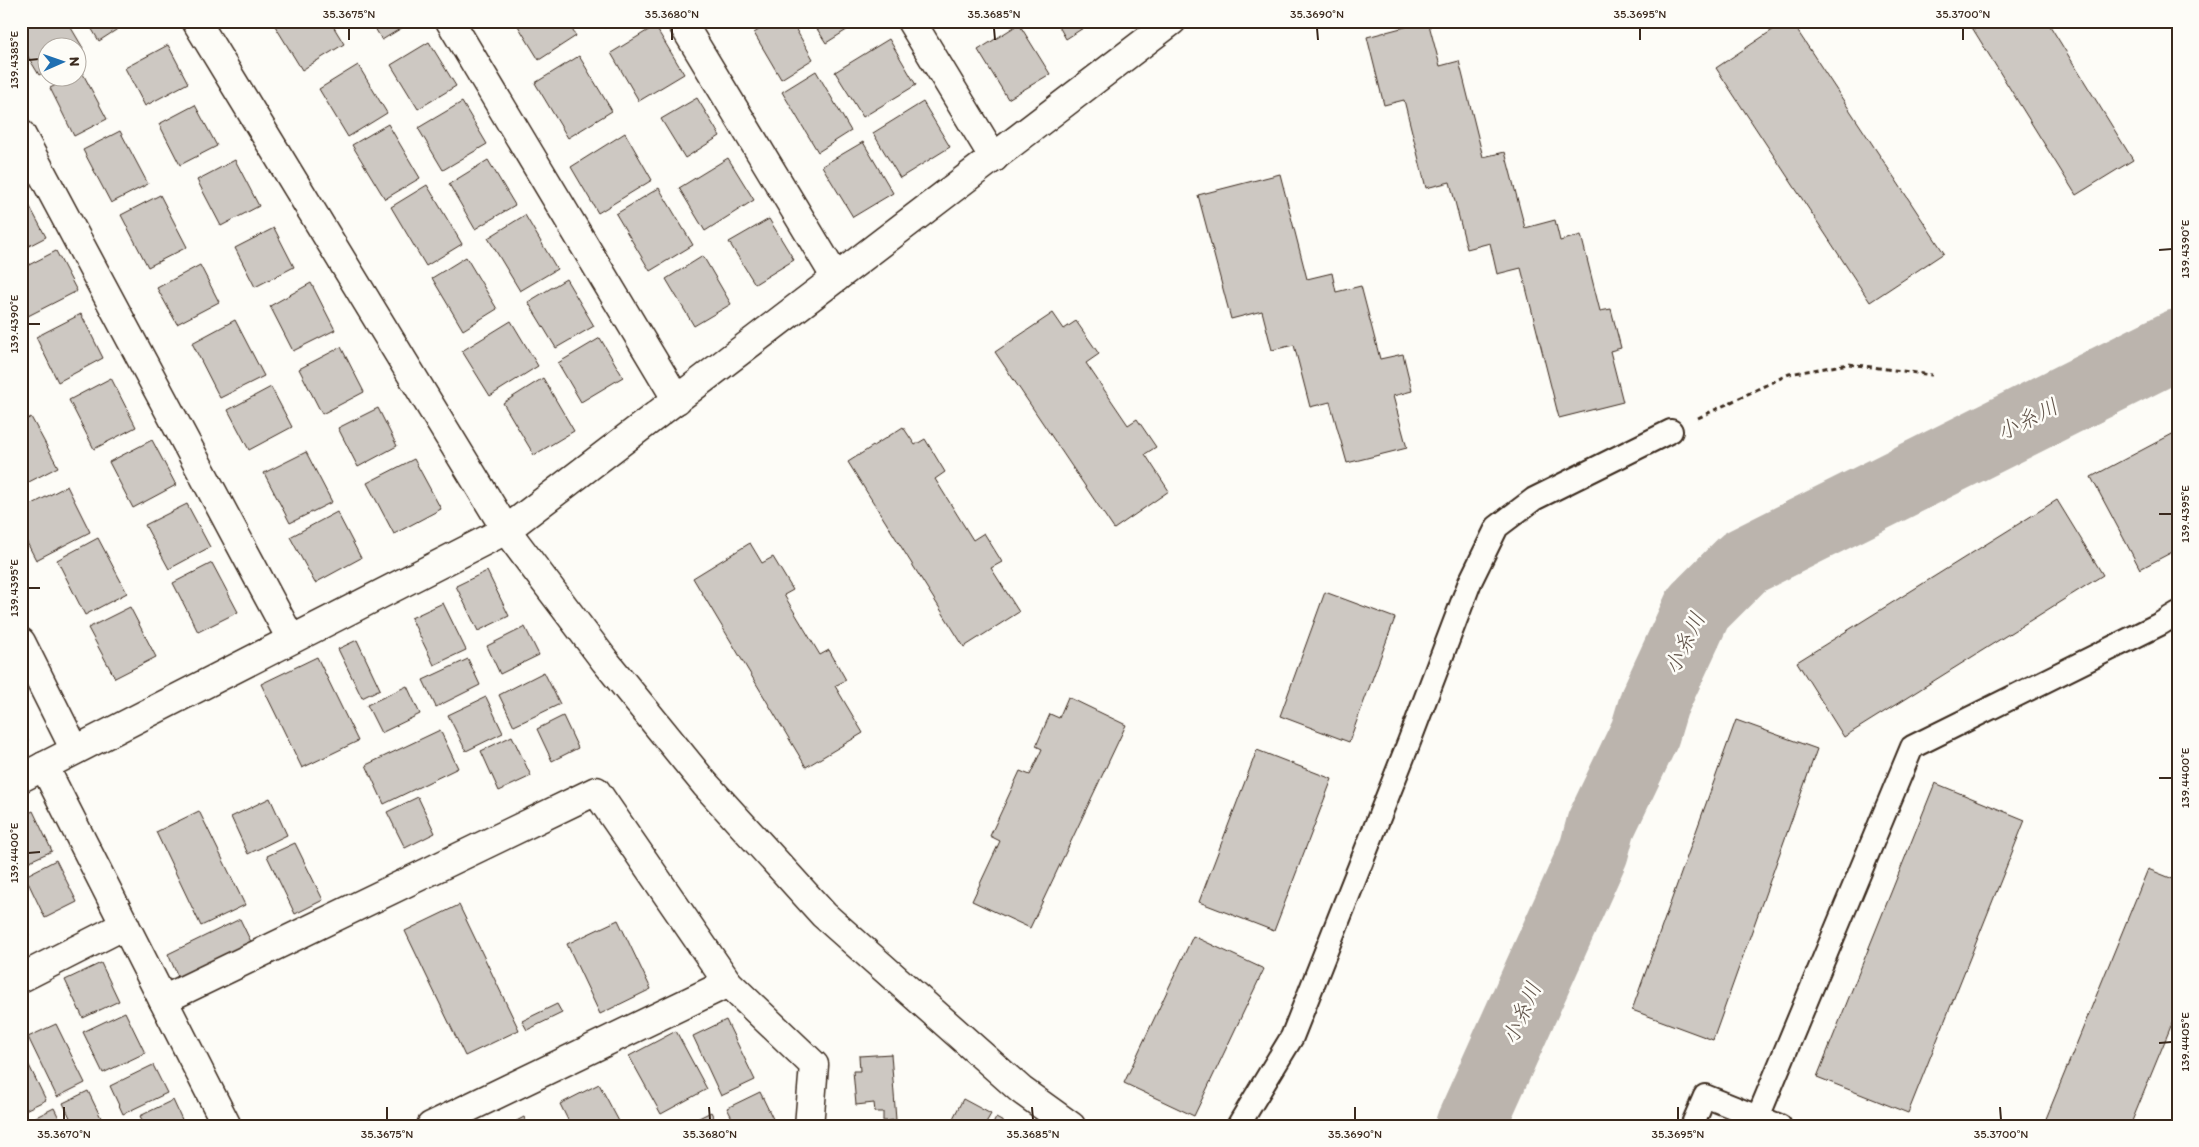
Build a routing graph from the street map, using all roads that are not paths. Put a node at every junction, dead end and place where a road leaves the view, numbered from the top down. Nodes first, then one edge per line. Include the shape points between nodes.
1 (196, 21) edge
2 (450, 21) edge
3 (681, 21) edge
4 (911, 21) edge
5 (1155, 27) edge
6 (21, 134) edge
7 (994, 158) junction
8 (836, 278) junction
9 (677, 400) junction
10 (1671, 431) road end
11 (506, 530) junction
12 (2178, 613) edge
13 (291, 640) junction
14 (21, 642) edge
15 (75, 750) junction
16 (33, 772) edge
17 (125, 925) junction
18 (21, 978) edge
19 (728, 983) junction
20 (163, 1000) junction
21 (1758, 1117) junction
22 (227, 1126) edge
23 (431, 1126) edge
24 (808, 1126) edge
25 (1071, 1126) edge
26 (1238, 1126) edge
27 (1692, 1126) edge
28 (1780, 1126) edge

1 - 11 street
2 - 9 street
3 - 8 street
4 - 7 street
5 - 7 street
6 - 13 street
7 - 8 street
8 - 9 street
9 - 11 street
10 - 26 lane via 1534,499 1497,527 1470,582 1292,1036
11 - 13 street
11 - 25 street via 605,661 705,784 824,915 1020,1090
12 - 21 lane via 1912,747
13 - 15 street
14 - 15 street
15 - 16 street
16 - 17 street
17 - 18 street
17 - 20 street
19 - 20 street via 596,791
19 - 23 street
19 - 24 street via 814,1065
20 - 22 street
21 - 27 lane via 1705,1096
21 - 28 lane

